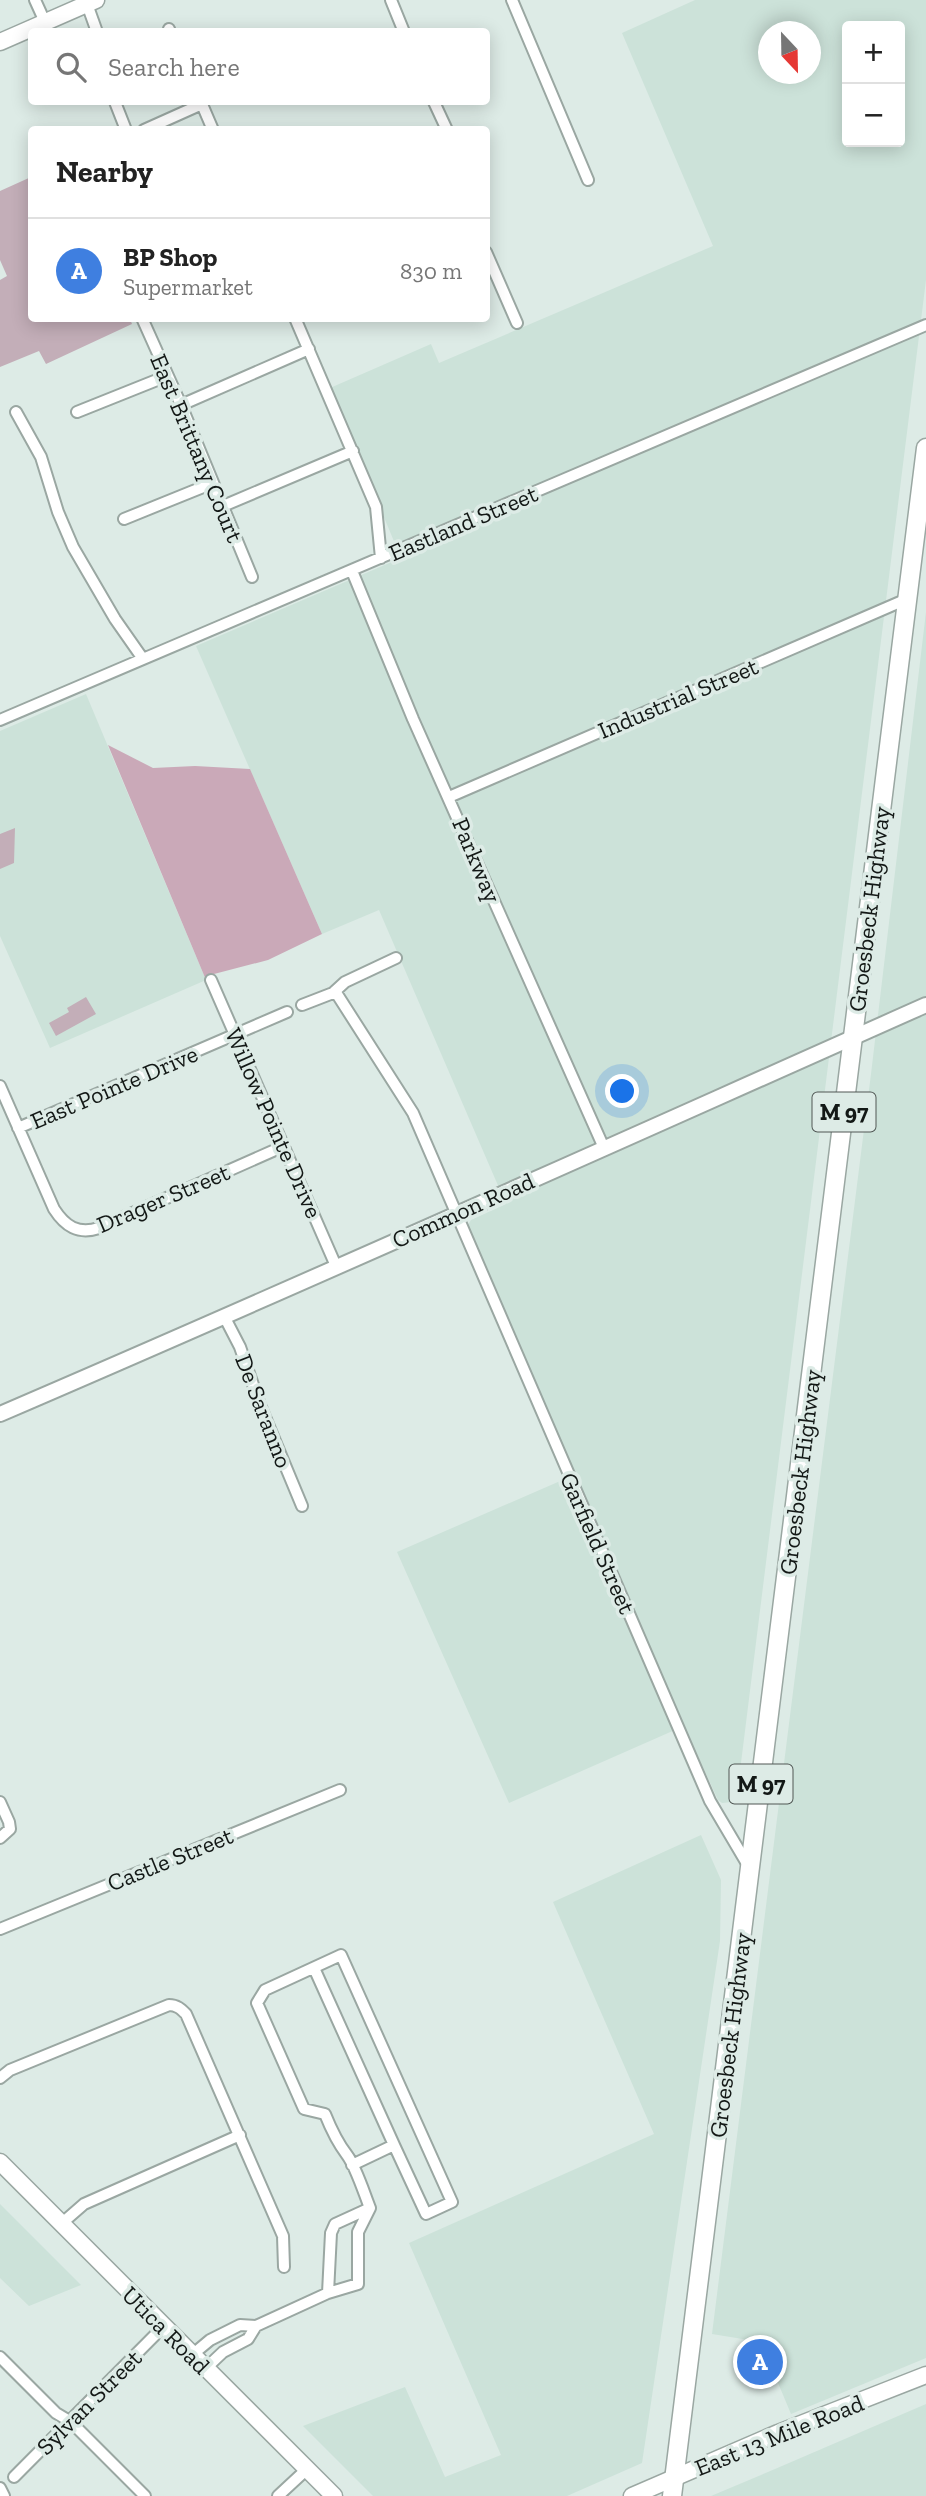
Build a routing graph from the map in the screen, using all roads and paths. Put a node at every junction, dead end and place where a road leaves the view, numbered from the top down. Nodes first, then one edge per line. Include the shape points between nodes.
1 (35, 0) edge
2 (391, 0) edge
3 (512, 0) edge
4 (92, 2) edge
5 (45, 22) junction
6 (32, 28) edge
7 (96, 28) edge
8 (402, 28) edge
9 (28, 30) edge
10 (0, 42) edge
11 (116, 105) edge
12 (197, 105) edge
13 (202, 105) edge
14 (435, 105) edge
15 (124, 126) edge
16 (152, 126) edge
17 (211, 126) edge
18 (445, 126) edge
19 (588, 180) dead end
20 (490, 262) edge
21 (144, 322) edge
22 (297, 322) edge
23 (517, 323) dead end
24 (926, 325) edge
25 (309, 349) junction
26 (167, 376) junction
27 (181, 405) junction
28 (16, 412) dead end
29 (77, 412) dead end
30 (926, 448) edge
31 (353, 451) junction
32 (213, 483) junction
33 (223, 506) junction
34 (124, 519) dead end
35 (381, 558) junction
36 (352, 571) junction
37 (252, 577) dead end
38 (907, 600) junction
39 (143, 659) junction
40 (0, 720) edge
41 (449, 797) junction
42 (396, 958) dead end
43 (211, 980) dead end
44 (335, 991) junction
45 (302, 1005) dead end
46 (926, 1005) edge
47 (287, 1012) dead end
48 (235, 1035) junction
49 (853, 1037) junction
50 (0, 1086) edge
51 (18, 1128) junction
52 (284, 1146) junction
53 (604, 1148) junction
54 (454, 1214) junction
55 (336, 1266) junction
56 (225, 1318) junction
57 (0, 1414) edge
58 (302, 1506) dead end
59 (340, 1790) dead end
60 (0, 1802) edge
61 (0, 1838) edge
62 (750, 1869) junction
63 (0, 1929) edge
64 (314, 1968) junction
65 (0, 2078) edge
66 (240, 2135) junction
67 (394, 2146) junction
68 (0, 2162) edge
69 (352, 2165) junction
70 (370, 2208) junction
71 (61, 2224) junction
72 (284, 2267) dead end
73 (328, 2293) junction
74 (256, 2326) junction
75 (163, 2328) junction
76 (192, 2355) junction
77 (0, 2357) edge
78 (205, 2369) junction
79 (926, 2375) edge
80 (71, 2422) junction
81 (306, 2470) junction
82 (14, 2477) dead end
83 (673, 2487) edge
84 (0, 2488) edge
85 (4, 2496) edge
86 (145, 2496) edge
87 (278, 2496) edge
88 (334, 2496) edge
89 (632, 2496) edge

1 - 5 street
2 - 8 street
3 - 19 street
4 - 5 main road
4 - 7 street
5 - 6 main road
9 - 10 main road
11 - 15 street
12 - 16 street
13 - 17 street
14 - 18 street
20 - 23 street
21 - 26 street, East Brittany Court
22 - 25 street
24 - 35 street, Eastland Street
25 - 27 street
25 - 31 street
26 - 27 street, East Brittany Court
26 - 29 street
27 - 32 street, East Brittany Court
28 - 39 street via 41,457 73,547
30 - 38 main road, Groesbeck Highway / M 97
31 - 33 street
31 - 35 street via 376,507
32 - 33 street, East Brittany Court
32 - 34 street
33 - 37 street, East Brittany Court
35 - 36 street, Eastland Street
36 - 39 street, Eastland Street
36 - 41 street, Parkway
38 - 41 street, Industrial Street
38 - 49 main road, Groesbeck Highway / M 97
39 - 40 street, Eastland Street
41 - 53 street, Parkway
42 - 44 street
43 - 48 street, Willow Pointe Drive
44 - 45 street
44 - 54 street, Garfield Street via 413,1113
46 - 49 street, Common Road
47 - 48 street, East Pointe Drive
48 - 51 street, East Pointe Drive
48 - 52 street, Willow Pointe Drive
49 - 53 street, Common Road
49 - 62 main road, Groesbeck Highway / M 97
50 - 51 street, Drager Street
51 - 52 street, Drager Street via 61,1219 82,1230 99,1228
52 - 55 street, Willow Pointe Drive
53 - 54 street, Common Road
54 - 55 street, Common Road
54 - 62 street, Garfield Street via 710,1801
55 - 56 street, Common Road
56 - 57 street, Common Road
56 - 58 street, De Saranno
59 - 63 street, Castle Street
60 - 61 street via 10,1829
62 - 83 main road, Groesbeck Highway / M 97
64 - 67 street
64 - 67 street via 341,1955 452,2202 426,2214
64 - 69 street via 265,1990 257,2003 304,2109 325,2114
65 - 66 street via 10,2070 175,2005 187,2014
66 - 71 street via 84,2204
66 - 72 street via 283,2236
67 - 69 street
68 - 71 main road, Utica Road
69 - 70 street
70 - 73 street via 335,2224
70 - 73 street via 358,2232 358,2284
71 - 75 main road, Utica Road
73 - 74 street
74 - 76 street via 240,2325
74 - 78 street via 248,2339 223,2352
75 - 76 main road, Utica Road
75 - 80 street, Sylvan Street
76 - 78 main road, Utica Road
77 - 80 street
78 - 81 main road, Utica Road
79 - 83 main road, East 13 Mile Road via 783,2431
80 - 82 street, Sylvan Street
80 - 86 street
81 - 87 street
81 - 88 main road, Utica Road
83 - 89 main road, East 13 Mile Road
84 - 85 street

